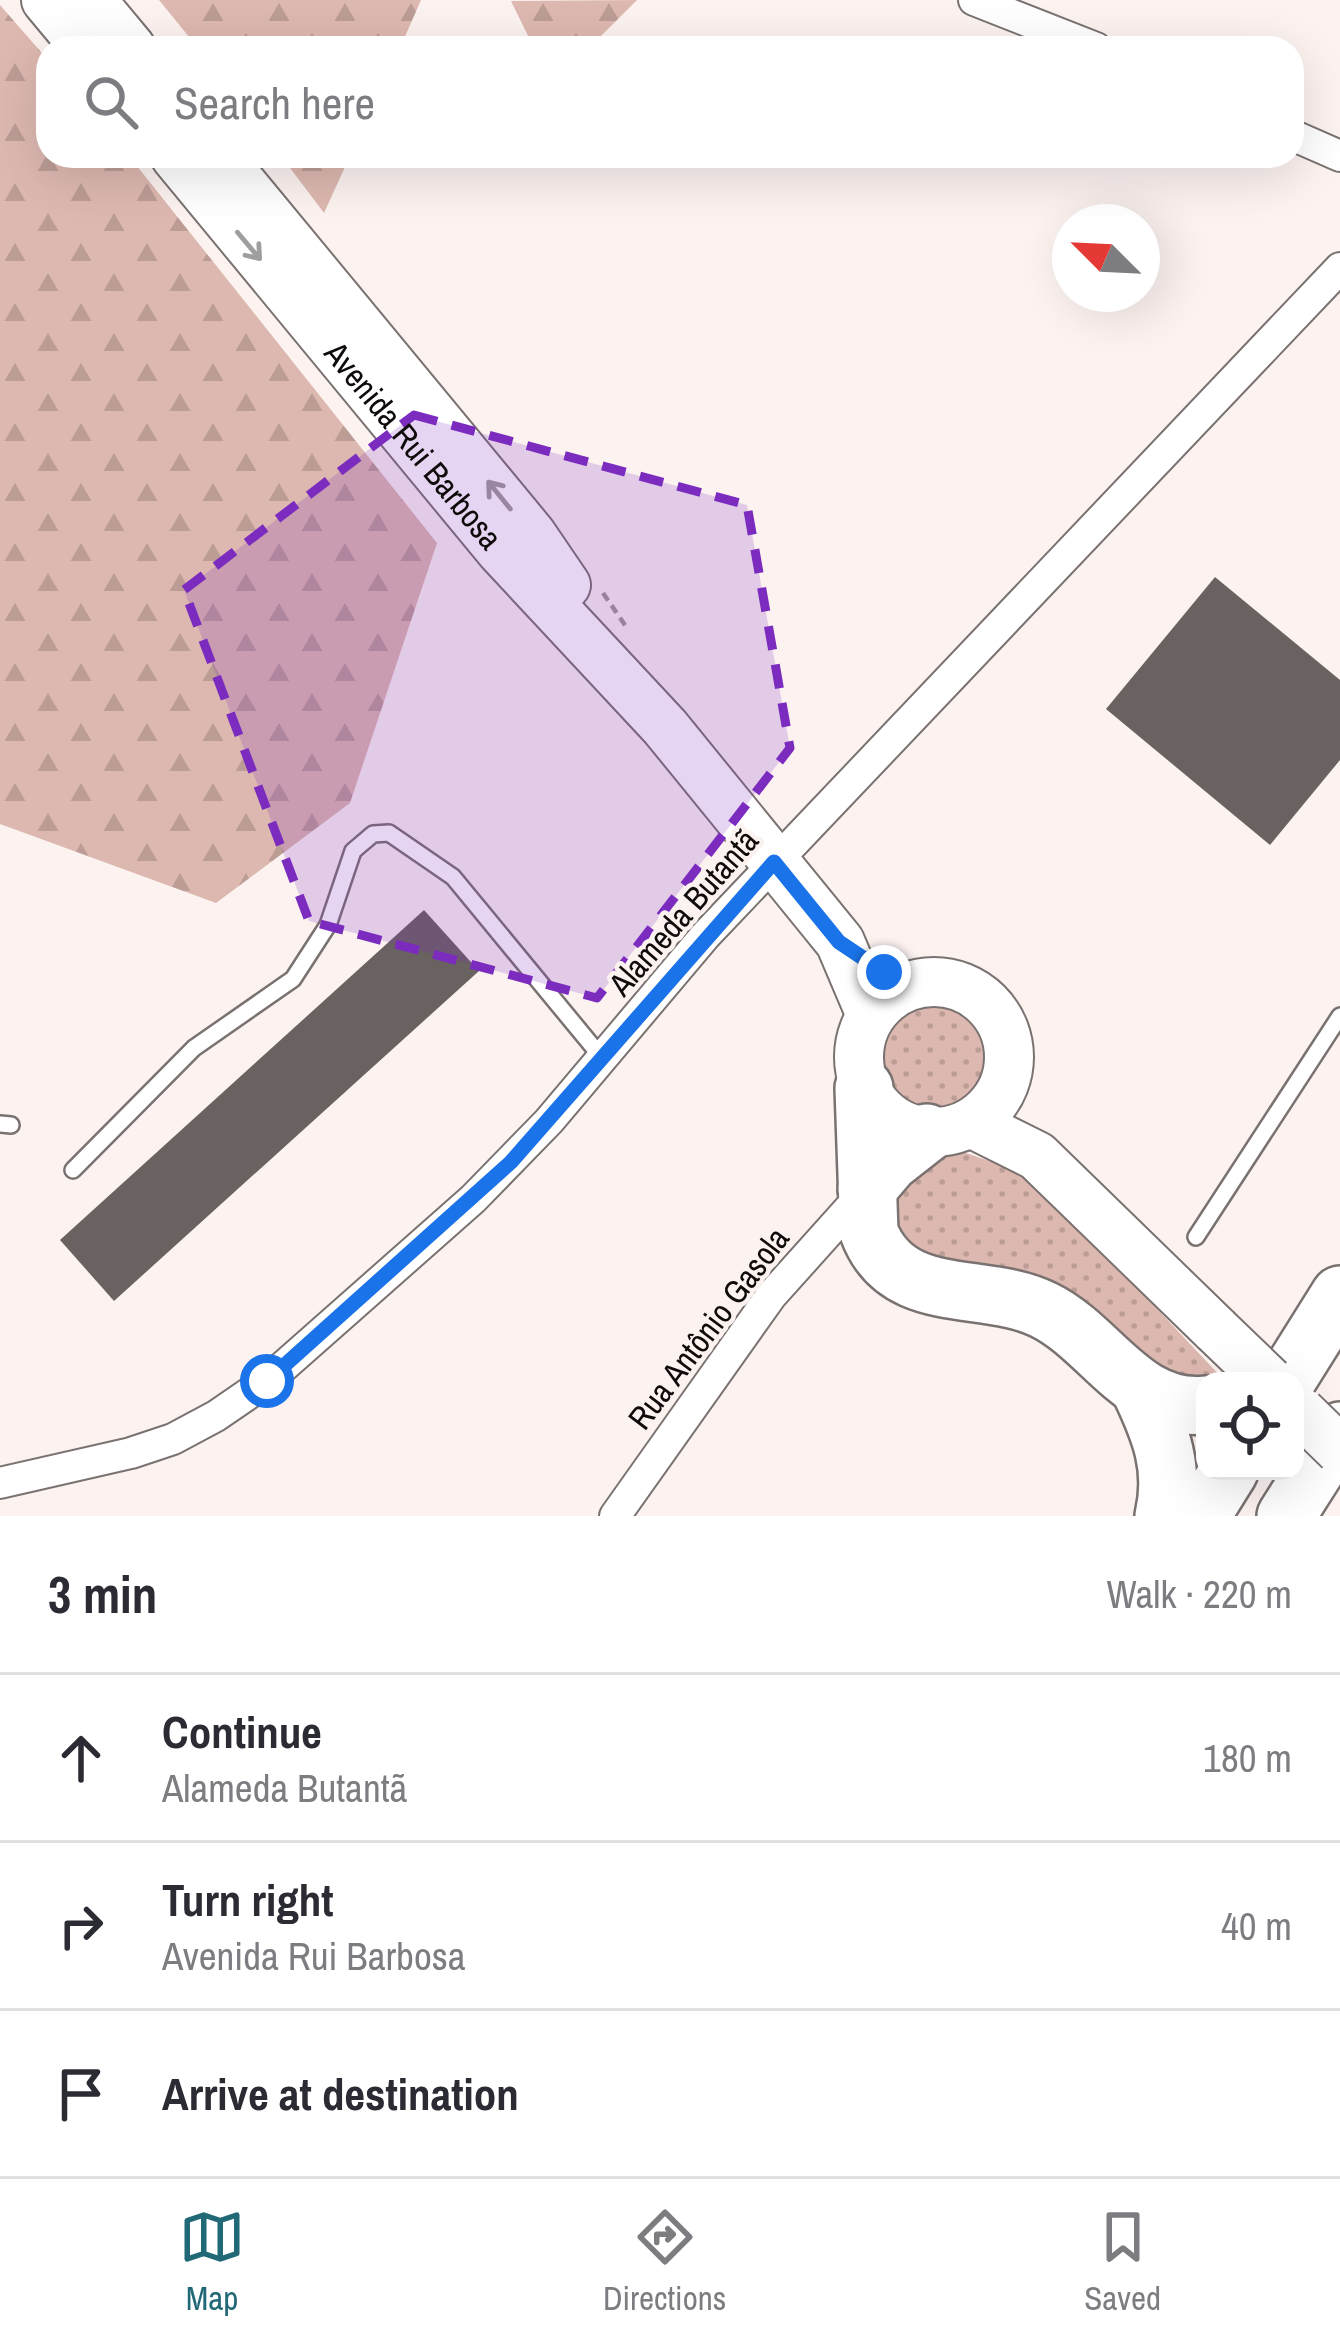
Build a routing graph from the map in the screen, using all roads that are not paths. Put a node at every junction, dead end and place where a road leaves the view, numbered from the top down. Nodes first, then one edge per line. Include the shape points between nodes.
1 (46, 0) edge
2 (91, 0) edge
3 (974, 0) edge
4 (76, 36) edge
5 (120, 36) edge
6 (1066, 36) edge
7 (1304, 140) edge
8 (1340, 156) edge
9 (185, 168) edge
10 (230, 168) edge
11 (1340, 268) edge
12 (664, 727) junction
13 (774, 862) junction
14 (888, 1001) junction
15 (1340, 1016) edge
16 (603, 1059) junction
17 (864, 1088) junction
18 (967, 1114) junction
19 (73, 1170) dead end
20 (867, 1190) junction
21 (1196, 1237) dead end
22 (1340, 1295) edge
23 (1268, 1372) edge
24 (1304, 1372) edge
25 (1142, 1391) junction
26 (1196, 1404) edge
27 (1304, 1405) edge
28 (1340, 1450) edge
29 (1340, 1466) edge
30 (1223, 1480) edge
31 (1288, 1480) edge
32 (0, 1483) edge
33 (615, 1516) edge
34 (1164, 1516) edge
35 (1201, 1516) edge
36 (1286, 1516) edge
37 (1325, 1516) edge

1 - 4 main road
2 - 5 main road
3 - 6 street
7 - 8 street
9 -> 12 main road, Avenida Rui Barbosa via 501,551
12 -> 10 main road, Avenida Rui Barbosa via 532,535
11 - 13 street, Alameda Butantã
12 - 13 main road, Avenida Rui Barbosa
13 - 14 main road, Avenida Rui Barbosa
13 - 16 street, Alameda Butantã
14 - 17 main road via 860,1038
14 - 18 main road via 931,981 979,996 997,1015 1009,1063
15 - 21 lane
16 - 19 lane via 453,878 389,833 373,834 353,851 328,926 293,979 194,1048
16 - 32 street, Alameda Butantã via 472,1199 267,1381 173,1439
17 - 18 main road via 890,1119
17 - 20 highway
18 - 20 highway via 890,1162
18 - 23 main road, bridge via 1037,1156
20 - 25 highway via 868,1232 890,1266 938,1289 1043,1309
20 - 33 street, Rua Antônio Gasola via 770,1296
22 - 24 highway
25 - 26 highway
25 - 34 highway via 1168,1460
27 - 28 main road, bridge
29 - 37 highway
30 - 35 highway
31 - 36 highway

